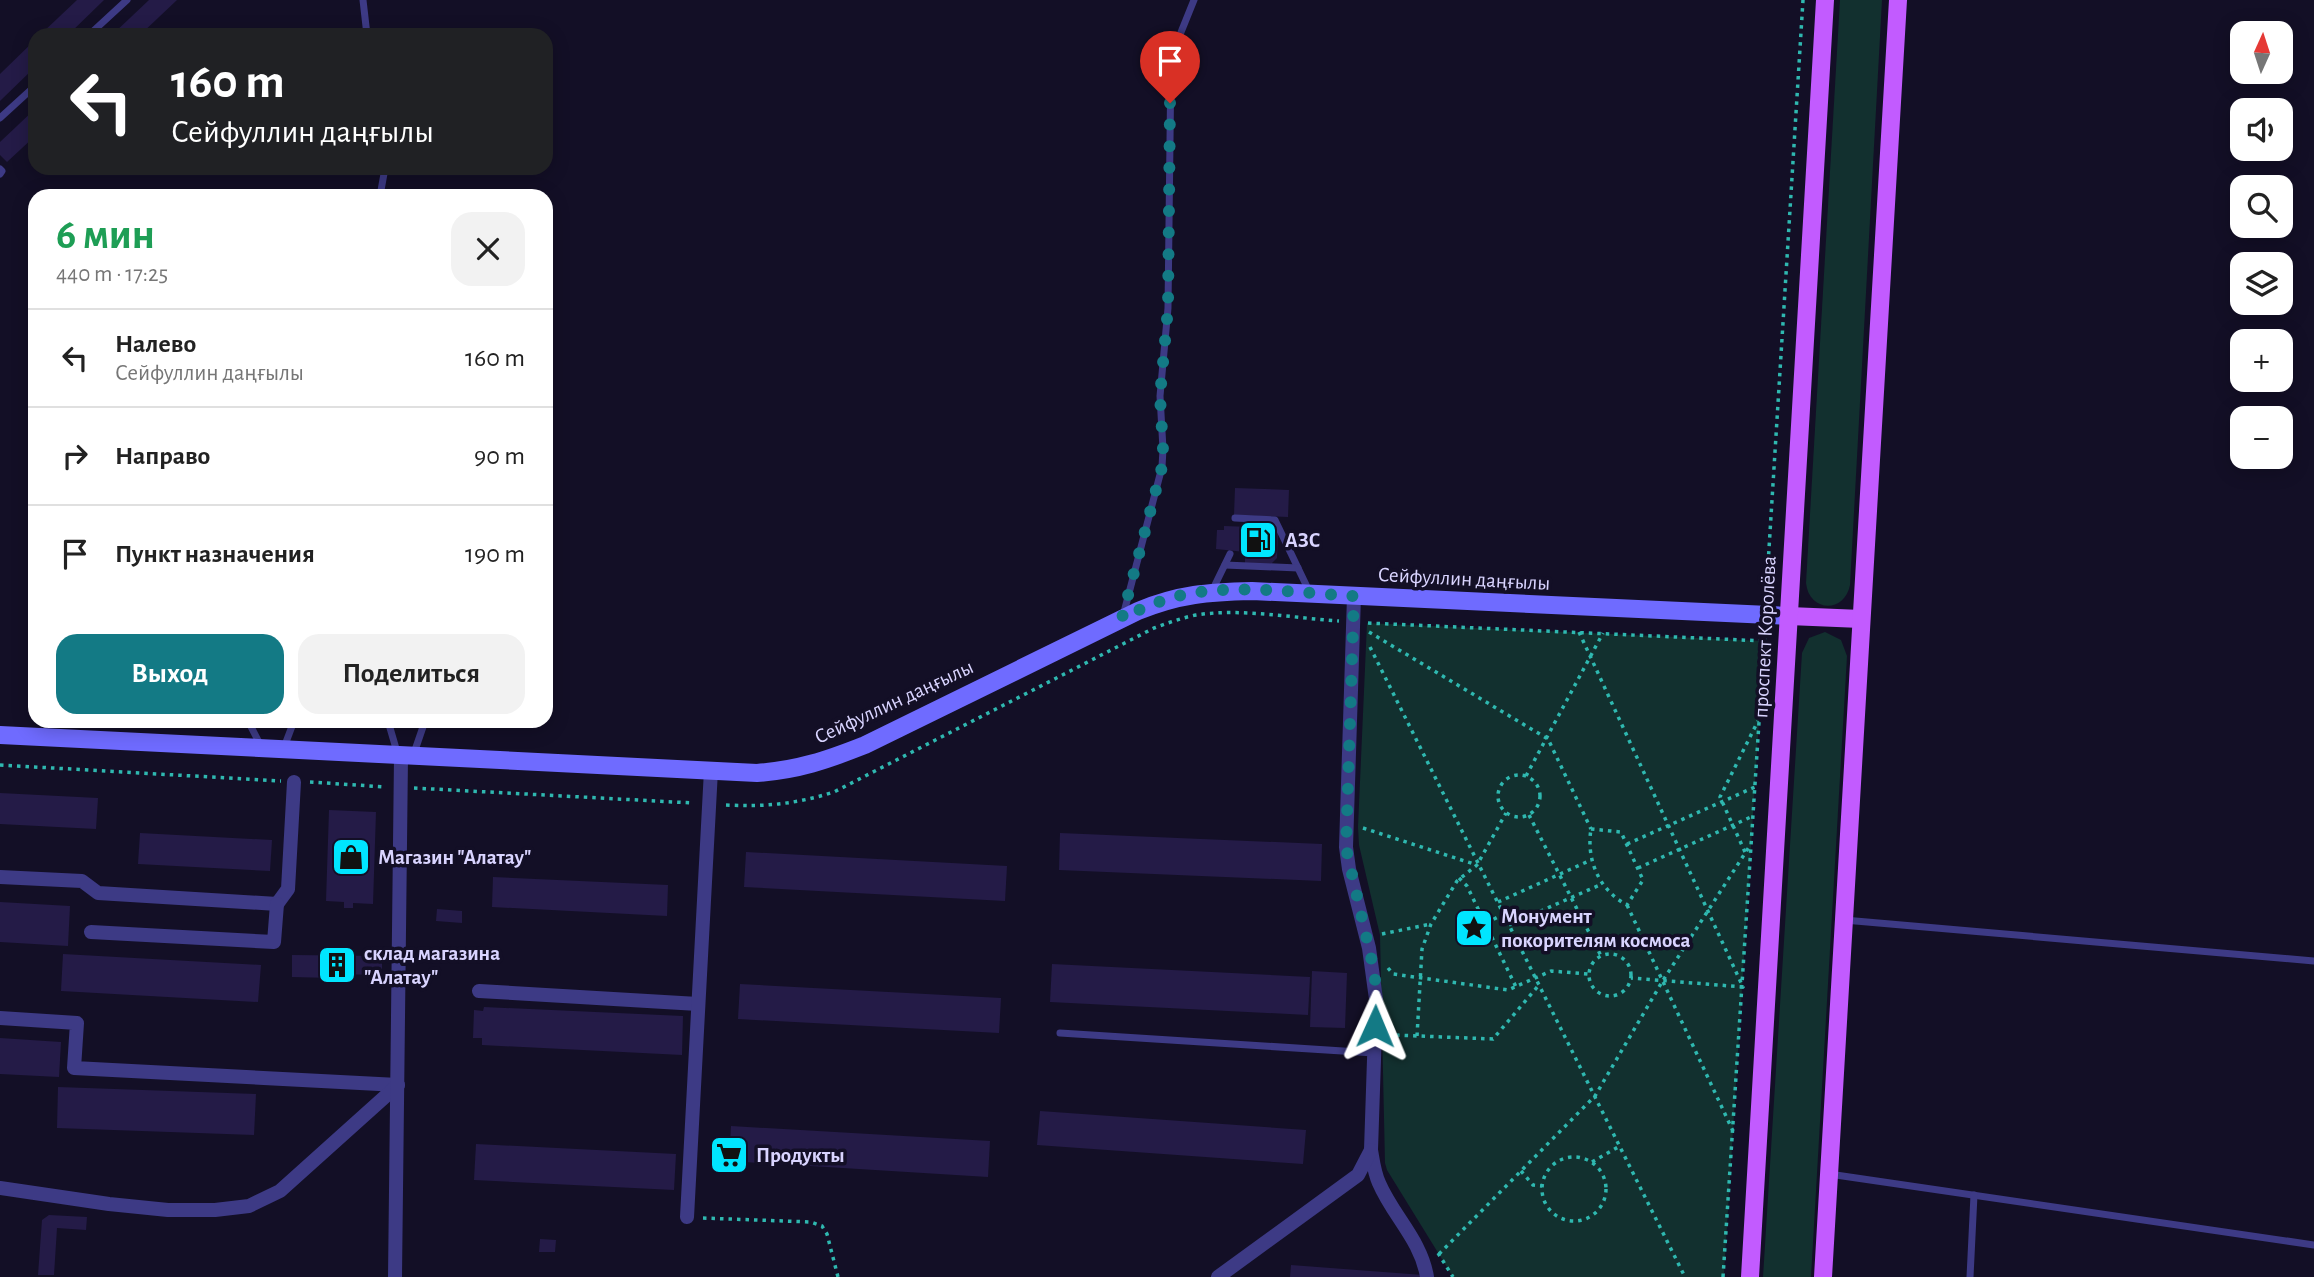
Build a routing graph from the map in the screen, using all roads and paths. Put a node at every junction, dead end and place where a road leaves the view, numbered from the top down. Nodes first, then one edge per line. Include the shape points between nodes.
1 (127, 0) edge
2 (363, 0) edge
3 (1194, 0) edge
4 (1803, 0) edge
5 (1825, 0) edge
6 (1898, 0) edge
7 (97, 28) edge
8 (366, 28) edge
9 (28, 92) edge
10 (0, 118) edge
11 (1235, 518) dead end
12 (1230, 554) dead end
13 (1225, 565) junction
14 (1298, 568) junction
15 (1212, 592) junction
16 (1310, 594) junction
17 (1354, 596) junction
18 (1765, 615) junction
19 (1789, 616) junction
20 (1122, 618) junction
21 (1861, 619) junction
22 (1360, 622) junction
23 (1367, 631) junction
24 (1579, 632) junction
25 (1603, 634) junction
26 (1366, 640) junction
27 (1764, 641) junction
28 (1366, 654) dead end
29 (1590, 656) junction
30 (1759, 719) junction
31 (252, 728) edge
32 (291, 728) edge
33 (391, 728) edge
34 (421, 728) edge
35 (0, 735) edge
36 (1548, 739) junction
37 (263, 749) junction
38 (282, 750) junction
39 (404, 757) junction
40 (0, 765) edge
41 (711, 770) junction
42 (1526, 776) junction
43 (294, 782) junction
44 (1755, 787) junction
45 (401, 788) junction
46 (1722, 802) junction
47 (709, 804) junction
48 (1506, 813) junction
49 (1529, 815) junction
50 (1754, 816) junction
51 (1733, 825) junction
52 (1668, 826) junction
53 (1591, 829) junction
54 (1359, 835) dead end
55 (1752, 843) junction
56 (1627, 844) junction
57 (1679, 849) junction
58 (1745, 853) junction
59 (1591, 860) junction
60 (1477, 865) junction
61 (1638, 868) junction
62 (1560, 875) junction
63 (0, 877) edge
64 (1459, 878) junction
65 (1602, 884) junction
66 (1572, 898) junction
67 (1497, 902) junction
68 (277, 904) junction
69 (1627, 905) junction
70 (1708, 911) junction
71 (1504, 914) junction
72 (1843, 920) junction
73 (1486, 923) junction
74 (1431, 924) junction
75 (1509, 925) junction
76 (91, 932) dead end
77 (1380, 934) dead end
78 (1601, 956) junction
79 (1385, 958) dead end
80 (2314, 961) edge
81 (1588, 974) junction
82 (1420, 977) junction
83 (1535, 977) junction
84 (1631, 978) junction
85 (1662, 982) junction
86 (1539, 985) junction
87 (1517, 987) junction
88 (1743, 987) junction
89 (479, 990) dead end
90 (698, 1004) junction
91 (0, 1018) edge
92 (1060, 1033) dead end
93 (1417, 1036) junction
94 (1389, 1041) dead end
95 (1374, 1053) junction
96 (398, 1085) junction
97 (1595, 1096) junction
98 (1734, 1132) junction
99 (1620, 1146) junction
100 (1371, 1150) junction
101 (1592, 1162) junction
102 (1521, 1171) junction
103 (1829, 1174) junction
104 (1542, 1186) junction
105 (0, 1188) edge
106 (1974, 1195) junction
107 (687, 1217) joint
108 (1432, 1244) dead end
109 (2314, 1245) edge
110 (1439, 1254) junction
111 (395, 1277) edge
112 (838, 1277) edge
113 (1218, 1277) edge
114 (1427, 1277) edge
115 (1453, 1277) edge
116 (1685, 1277) edge
117 (1723, 1277) edge
118 (1749, 1277) edge
119 (1823, 1277) edge
120 (1969, 1277) edge

1 - 7 lane
2 - 8 lane
3 - 20 lane via 1171,57 1168,308 1160,396 1162,467
4 - 18 path
5 - 19 main road, проспект Королёва
6 - 21 main road
9 - 10 lane
11 - 14 lane via 1275,520
12 - 13 lane
13 - 14 lane
13 - 15 lane
14 - 16 lane
15 - 16 street, Сейфуллин даңғылы
15 - 20 street, Сейфуллин даңғылы via 1165,599
16 - 17 street, Сейфуллин даңғылы
17 - 18 street, Сейфуллин даңғылы
17 - 22 street
18 - 19 street, Сейфуллин даңғылы
18 - 27 path
19 - 21 main road
19 - 118 main road, проспект Королёва
20 - 41 street, Сейфуллин даңғылы via 822,762 757,774
21 - 72 main road
22 - 23 path
22 - 24 path
22 - 47 path via 1236,614 1179,619 834,792 793,804
22 - 95 street via 1346,848 1375,975
23 - 26 path
23 - 36 path
24 - 25 path
24 - 29 path
25 - 27 path
25 - 29 path
26 - 28 path
26 - 60 path
27 - 30 path
29 - 36 path
29 - 52 path
30 - 44 path
30 - 46 path via 1720,797
31 - 37 lane
32 - 38 lane
33 - 39 lane
34 - 39 lane
35 - 37 street, Сейфуллин даңғылы
36 - 42 path
36 - 53 path
37 - 38 street, Сейфуллин даңғылы
38 - 39 street, Сейфуллин даңғылы
39 - 41 street, Сейфуллин даңғылы
39 - 45 street
40 - 43 path
41 - 47 street
42 - 48 path via 1513,776 1500,786 1498,799
42 - 49 path via 1541,794 1538,807
43 - 45 path
43 - 68 street via 288,889
44 - 46 path
44 - 50 path
45 - 47 path
45 - 96 street
46 - 51 path
46 - 52 path
47 - 90 street
48 - 49 path via 1517,818
48 - 60 path
49 - 62 path
50 - 51 path
50 - 55 path
51 - 57 path
51 - 58 path
52 - 56 path
52 - 57 path
53 - 56 path via 1622,832
53 - 59 path
54 - 60 path via 1358,827
55 - 58 path
55 - 88 path
56 - 61 path
57 - 61 path
57 - 70 path
58 - 70 path
59 - 62 path
59 - 65 path
60 - 64 path
60 - 67 path
61 - 69 path via 1643,880
62 - 66 path
62 - 67 path
63 - 68 street via 82,881 98,893
64 - 73 path
64 - 74 path
65 - 66 path
65 - 69 path
66 - 75 path
66 - 78 path
67 - 71 path
68 - 76 street via 274,942
69 - 85 path
70 - 85 path
70 - 88 path
71 - 73 path
71 - 75 path
72 - 80 lane
72 - 103 main road
73 - 87 path
74 - 77 path
74 - 82 path via 1422,949
75 - 83 path
78 - 81 path
78 - 84 path via 1621,957
79 - 82 path via 1393,974
81 - 83 path via 1551,971
81 - 84 path via 1595,991 1610,997 1625,990
82 - 87 path via 1508,990
82 - 93 path
83 - 86 path
83 - 87 path
84 - 85 path
85 - 88 path
85 - 97 path
85 - 98 path
86 - 93 path via 1493,1039
86 - 97 path
88 - 98 path
89 - 90 street
90 - 107 street
91 - 96 street via 77,1023 74,1068
92 - 95 lane
93 - 94 path via 1394,1035
95 - 100 street
96 - 105 street via 280,1191 249,1206 168,1210
96 - 111 street
97 - 99 path
97 - 102 path
98 - 117 path
99 - 101 path
99 - 116 path
100 - 113 street via 1357,1175
100 - 114 street via 1380,1185 1417,1244
101 - 104 path via 1574,1157 1556,1162
101 - 104 path via 1604,1177 1606,1189 1601,1207 1586,1219 1556,1215 1544,1201
102 - 104 path via 1533,1185
102 - 110 path
103 - 106 lane
103 - 119 main road
106 - 109 lane
106 - 120 lane
107 - 112 path via 822,1226
108 - 110 path
110 - 115 path

